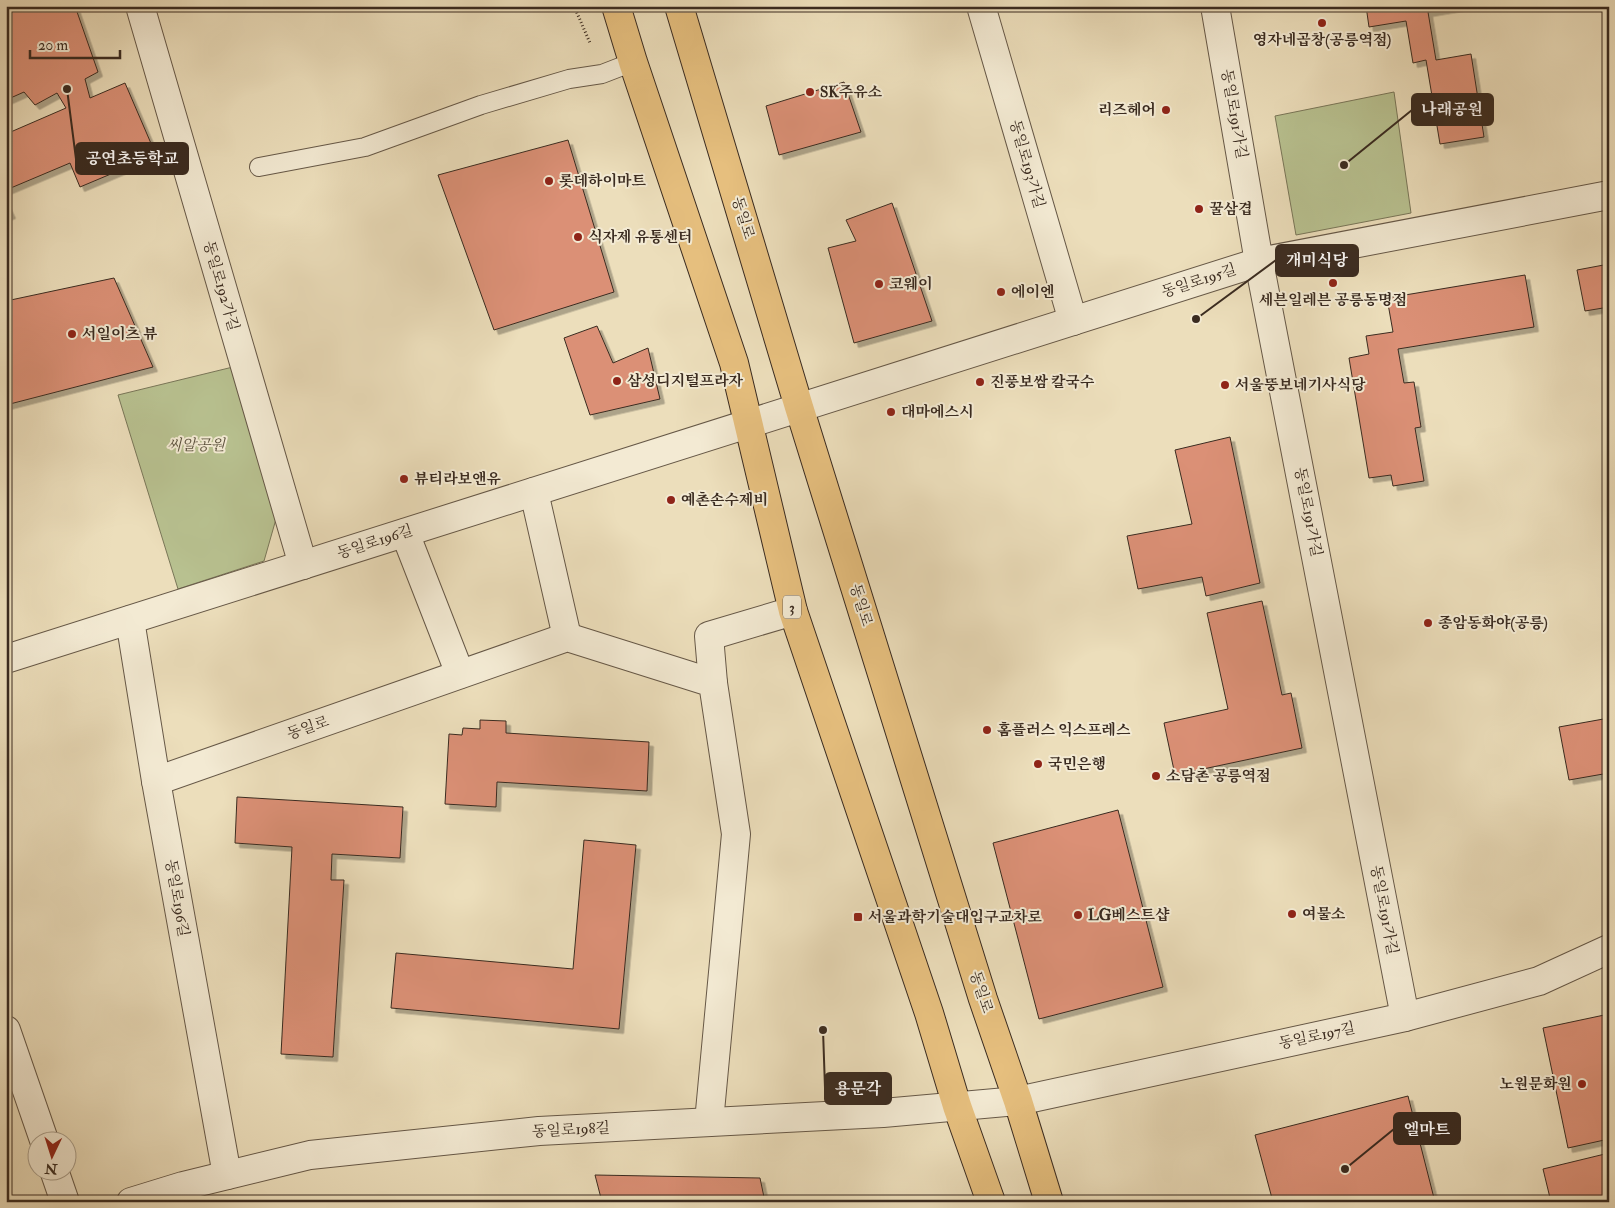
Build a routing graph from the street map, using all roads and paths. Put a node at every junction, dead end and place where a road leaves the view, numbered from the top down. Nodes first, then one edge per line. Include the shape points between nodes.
1 (140, 6) edge
2 (574, 6) edge
3 (616, 6) edge
4 (679, 6) edge
5 (980, 6) edge
6 (1215, 6) edge
7 (590, 43) dead end
8 (633, 62) junction
9 (259, 167) dead end
10 (1609, 195) edge
11 (1259, 262) junction
12 (1073, 321) junction
13 (799, 407) junction
14 (750, 424) junction
15 (534, 492) junction
16 (406, 532) junction
17 (303, 565) junction
18 (793, 611) junction
19 (130, 620) junction
20 (568, 637) junction
21 (6, 659) edge
22 (460, 674) junction
23 (713, 682) junction
24 (156, 781) junction
25 (1609, 949) edge
26 (1405, 1017) junction
27 (6, 1030) edge
28 (1018, 1101) junction
29 (957, 1106) junction
30 (709, 1122) junction
31 (41, 1130) edge
32 (227, 1175) junction
33 (57, 1180) edge
34 (134, 1201) edge
35 (65, 1202) edge
36 (991, 1202) edge
37 (1049, 1202) edge

1 - 17 street, 동일로192가길
2 - 7 path
3 - 8 main road, 3
4 - 13 main road, 동일로
5 - 12 street, 동일로193가길
6 - 11 street, 동일로191가길
8 - 9 lane via 602,74 569,79 482,105 365,147
8 - 14 main road, 3 via 734,363
10 - 11 street, 동일로195길
11 - 12 street, 동일로195길
11 - 26 street, 동일로191가길
12 - 13 street, 동일로195길
13 - 14 street, 동일로196길
13 - 28 main road, 동일로 via 983,999
14 - 15 street, 동일로196길
14 - 18 main road, 3
15 - 16 street, 동일로196길
15 - 20 street
16 - 17 street, 동일로196길
16 - 22 street
17 - 19 street, 동일로196길
18 - 23 street via 709,636
18 - 29 main road, 3
19 - 21 street, 동일로196길
19 - 24 street, 동일로196길
20 - 22 street, 동일로
20 - 23 street
22 - 24 street, 동일로
23 - 30 street via 736,834
24 - 32 street, 동일로196길
25 - 26 street, 동일로197길 via 1539,981
26 - 28 street, 동일로197길
27 - 31 street
28 - 29 street, 동일로198길
28 - 37 main road, 동일로
29 - 30 street, 동일로198길
29 - 36 main road, 3
30 - 32 street, 동일로198길 via 538,1131 310,1155
32 - 34 street, 동일로198길
33 - 35 street

